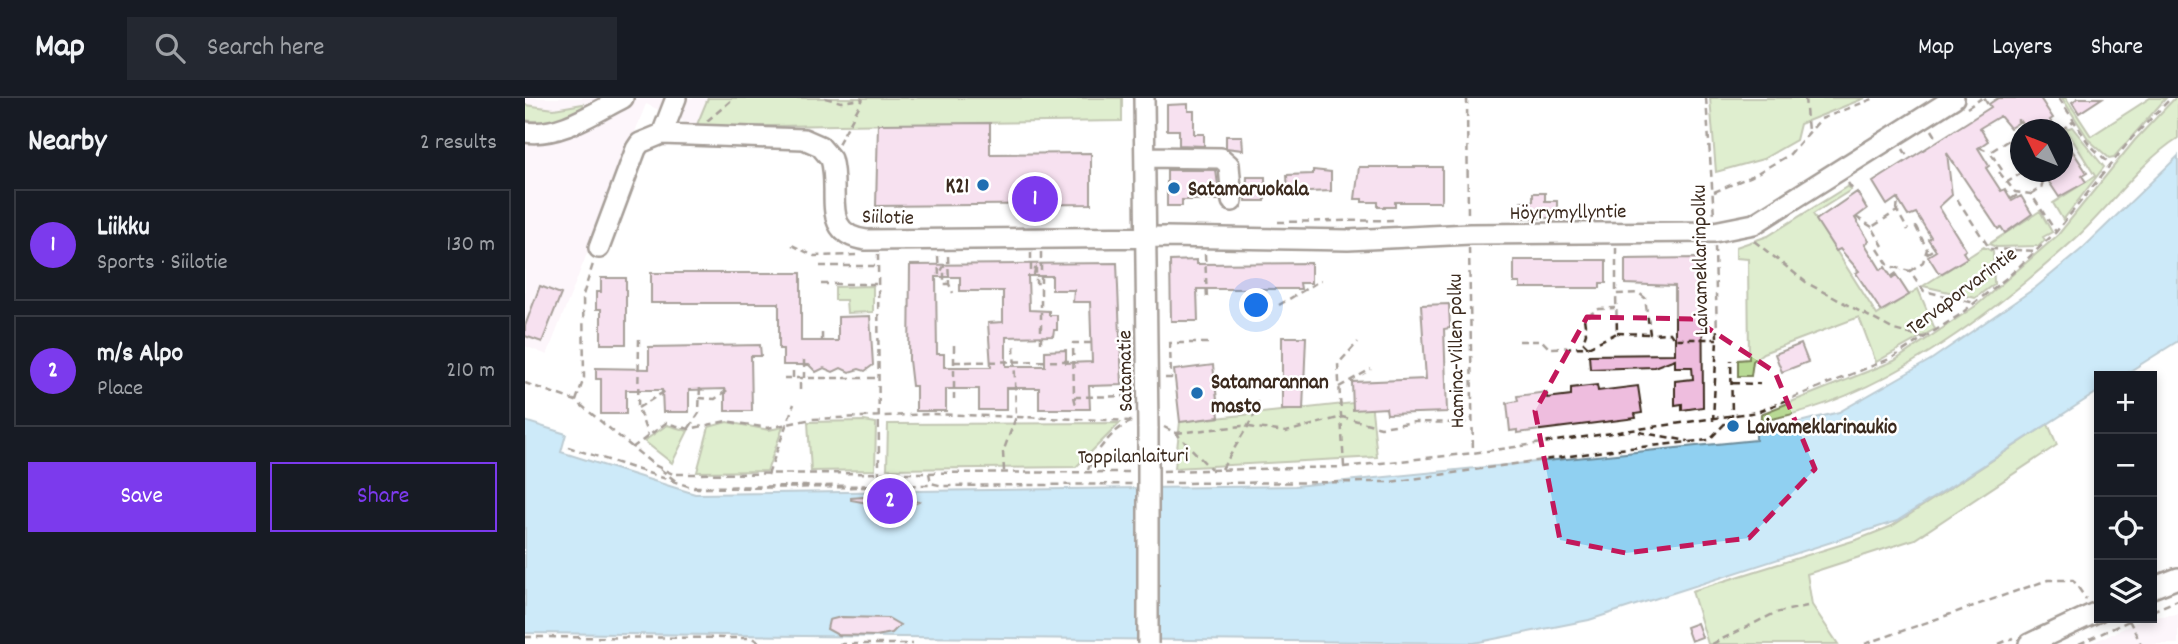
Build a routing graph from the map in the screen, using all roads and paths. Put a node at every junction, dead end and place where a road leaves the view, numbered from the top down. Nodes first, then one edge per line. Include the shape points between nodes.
1 (623, 98) edge
2 (676, 98) edge
3 (734, 98) edge
4 (825, 98) edge
5 (864, 98) edge
6 (1144, 98) edge
7 (1467, 98) edge
8 (1706, 98) edge
9 (1805, 98) edge
10 (1875, 98) edge
11 (1954, 98) edge
12 (1984, 98) edge
13 (2059, 98) edge
14 (2171, 98) edge
15 (1990, 107) dead end
16 (2074, 121) joint
17 (1932, 130) dead end
18 (1808, 131) junction
19 (525, 132) edge
20 (661, 134) junction
21 (694, 137) junction
22 (2010, 139) edge
23 (1938, 140) dead end
24 (838, 144) dead end
25 (1979, 147) dead end
26 (1903, 149) dead end
27 (1990, 152) junction
28 (1145, 157) junction
29 (1909, 159) dead end
30 (2111, 165) junction
31 (2010, 180) edge
32 (2043, 182) edge
33 (1848, 183) dead end
34 (2005, 183) junction
35 (2012, 189) junction
36 (1714, 192) junction
37 (2006, 192) dead end
38 (1855, 193) dead end
39 (2021, 193) junction
40 (2031, 194) junction
41 (1898, 198) dead end
42 (1957, 199) dead end
43 (2011, 199) dead end
44 (1232, 201) dead end
45 (1897, 211) junction
46 (1856, 217) dead end
47 (1915, 225) dead end
48 (1872, 227) junction
49 (1908, 230) dead end
50 (1714, 232) junction
51 (2056, 232) junction
52 (1145, 237) junction
53 (1753, 240) dead end
54 (1469, 241) junction
55 (1616, 246) dead end
56 (1883, 246) dead end
57 (599, 248) joint
58 (1878, 249) dead end
59 (1934, 249) dead end
60 (1205, 250) dead end
61 (2038, 251) junction
62 (938, 252) dead end
63 (948, 252) dead end
64 (1031, 252) dead end
65 (1041, 252) dead end
66 (878, 254) dead end
67 (1926, 254) junction
68 (820, 266) dead end
69 (878, 266) junction
70 (1892, 268) junction
71 (1901, 270) junction
72 (1887, 271) dead end
73 (1910, 271) junction
74 (1891, 277) dead end
75 (1321, 280) dead end
76 (1041, 283) junction
77 (949, 284) junction
78 (821, 285) dead end
79 (878, 285) junction
80 (953, 293) dead end
81 (1616, 294) junction
82 (1207, 299) dead end
83 (1975, 303) junction
84 (1279, 305) dead end
85 (1616, 308) junction
86 (822, 333) dead end
87 (1617, 333) junction
88 (1650, 334) junction
89 (1717, 338) junction
90 (1925, 338) junction
91 (639, 339) dead end
92 (822, 341) dead end
93 (1519, 341) dead end
94 (1121, 342) dead end
95 (1135, 342) dead end
96 (1358, 342) dead end
97 (1041, 343) dead end
98 (1091, 343) dead end
99 (1014, 344) dead end
100 (1208, 344) dead end
101 (954, 345) dead end
102 (1588, 347) junction
103 (804, 360) dead end
104 (1731, 360) dead end
105 (954, 362) junction
106 (1014, 362) junction
107 (1074, 362) junction
108 (793, 365) dead end
109 (1371, 369) dead end
110 (784, 378) dead end
111 (793, 378) junction
112 (802, 378) junction
113 (880, 378) junction
114 (1158, 378) dead end
115 (525, 383) edge
116 (1732, 383) junction
117 (1760, 384) dead end
118 (700, 385) dead end
119 (1339, 387) junction
120 (729, 389) dead end
121 (667, 390) dead end
122 (800, 390) dead end
123 (1136, 396) dead end
124 (1074, 397) junction
125 (699, 398) junction
126 (954, 399) dead end
127 (576, 401) junction
128 (1258, 401) dead end
129 (795, 404) dead end
130 (638, 408) junction
131 (1077, 409) dead end
132 (1732, 416) junction
133 (1016, 417) junction
134 (1342, 417) junction
135 (879, 418) junction
136 (1472, 419) junction
137 (1713, 421) junction
138 (787, 424) junction
139 (1147, 424) junction
140 (1249, 426) junction
141 (689, 429) junction
142 (1636, 431) junction
143 (1176, 433) junction
144 (648, 436) junction
145 (1691, 442) junction
146 (568, 447) dead end
147 (632, 448) junction
148 (1473, 453) junction
149 (654, 465) junction
150 (1344, 467) junction
151 (1211, 469) junction
152 (1222, 469) junction
153 (1088, 470) junction
154 (1161, 471) dead end
155 (1004, 472) junction
156 (1136, 472) dead end
157 (929, 473) junction
158 (879, 474) junction
159 (768, 475) junction
160 (931, 483) junction
161 (1100, 483) dead end
162 (1140, 484) dead end
163 (1154, 484) dead end
164 (2178, 578) edge
165 (2157, 586) edge
166 (2178, 600) edge
167 (1812, 605) dead end
168 (2094, 607) edge
169 (2157, 609) edge
170 (2123, 623) edge
171 (2130, 623) edge
172 (525, 637) edge
173 (1727, 637) junction
174 (762, 644) edge
175 (839, 644) edge
176 (913, 644) edge
177 (1148, 644) edge
178 (1711, 644) edge
179 (1727, 644) edge
180 (1865, 644) edge
181 (2029, 644) edge
182 (2079, 644) edge
183 (2141, 644) edge

1 - 19 street via 568,126
2 - 20 street
3 - 21 path
4 - 5 path via 841,102
5 - 24 path
6 - 28 street, Satamatie
7 - 54 path, Hamina-Villen polku
8 - 36 path, Laivameklarinpolku
9 - 18 path
10 - 18 path via 1821,119
11 - 50 street, Höyrymyllyntie via 1754,224
12 - 15 path
13 - 16 path
14 - 30 path, Tervaporvarintie
16 - 30 path
17 - 23 path
18 - 36 path via 1789,155
20 - 21 street, Siilotie
20 - 57 street via 636,149
21 - 52 street, Siilotie via 789,137 820,146 834,169 836,219 845,236 855,239
22 - 27 path
25 - 27 path
26 - 29 path
27 - 34 path
28 - 44 street via 1221,158 1229,165
28 - 52 street, Satamatie
30 - 51 path, Tervaporvarintie
31 - 34 path
32 - 40 path
33 - 38 path
34 - 35 path
35 - 37 path
35 - 39 path
36 - 50 path, Laivameklarinpolku
39 - 40 path
39 - 43 path
40 - 51 path
41 - 45 path
42 - 61 path via 1990,249
45 - 48 path
45 - 49 path
46 - 48 path
47 - 67 path via 1928,242
48 - 56 path
50 - 54 street, Höyrymyllyntie
50 - 89 path, Laivameklarinpolku
51 - 61 path, Tervaporvarintie
52 - 54 street, Höyrymyllyntie
52 - 139 street, Satamatie
53 - 90 path via 1807,283 1894,330
54 - 136 path, Hamina-Villen polku
55 - 81 path
57 - 127 path via 583,295 584,378
58 - 70 path
59 - 67 path
60 - 82 path
61 - 83 path, Tervaporvarintie
62 - 77 path via 939,275 944,266 944,284
63 - 77 path
64 - 76 path via 1031,274 1036,265 1036,283
65 - 76 path
66 - 69 path
67 - 73 path
68 - 69 path
69 - 79 path
70 - 71 path
70 - 72 path
71 - 73 path
71 - 74 path
73 - 83 path via 1924,291
75 - 84 path
76 - 97 path
77 - 80 path
78 - 79 path
79 - 113 path
81 - 85 path
81 - 88 path via 1639,293 1645,298
83 - 90 path, Tervaporvarintie
85 - 87 path
85 - 102 path via 1598,309 1584,318 1583,342
86 - 92 path
87 - 88 path
87 - 102 path
88 - 89 path via 1670,333 1674,339
89 - 137 path, Laivameklarinpolku
90 - 132 path, Tervaporvarintie via 1878,365 1758,412
91 - 130 path
93 - 102 path via 1542,341 1549,348
94 - 95 path
96 - 119 path via 1339,362
98 - 107 path via 1073,343
99 - 106 path
100 - 114 path via 1170,343 1171,378
101 - 105 path
103 - 112 path
104 - 116 path
105 - 106 path
105 - 126 path
106 - 107 path
106 - 133 path
107 - 124 path
108 - 111 path
109 - 119 path
110 - 111 path
111 - 112 path
112 - 113 path
112 - 122 path
113 - 135 path
115 - 127 path
116 - 117 path
116 - 132 path
118 - 125 path
119 - 134 path
120 - 125 path via 715,398
121 - 130 path
123 - 124 path
124 - 131 path
125 - 141 path via 699,413
127 - 147 path, Toppilanlaituri
128 - 140 path
129 - 138 path
130 - 144 path
132 - 137 path, Tervaporvarintie
132 - 145 path via 1709,440
133 - 135 path via 933,414
133 - 139 path
133 - 155 path via 1003,452
134 - 136 path via 1381,426
134 - 140 path via 1294,432
134 - 150 path
135 - 138 path
135 - 158 path
136 - 148 path, Hamina-Villen polku
137 - 142 path, Toppilanlaituri
138 - 141 path via 768,428 726,421
138 - 159 path
139 - 143 path
139 - 153 path via 1118,430 1090,461
139 - 177 street, Satamatie, bridge
140 - 143 path
140 - 152 path
141 - 144 path via 666,423
142 - 145 path
142 - 148 path, Toppilanlaituri
143 - 151 path
144 - 147 path
145 - 163 path via 1391,482
146 - 161 path via 691,488
147 - 149 path, Toppilanlaituri
148 - 150 path, Toppilanlaituri
149 - 159 path, Toppilanlaituri via 673,474
149 - 160 path via 696,490
150 - 152 path, Toppilanlaituri
151 - 152 path, Toppilanlaituri
151 - 154 path, Toppilanlaituri
153 - 155 path, Toppilanlaituri
153 - 156 path, Toppilanlaituri
155 - 157 path, Toppilanlaituri
157 - 158 path, Toppilanlaituri
157 - 160 path
158 - 159 path, Toppilanlaituri
160 - 162 path
164 - 165 street
166 - 169 path
167 - 173 path via 1775,613
168 - 180 path via 2073,580 2048,580
168 - 181 street
170 - 182 path
171 - 183 path
172 - 174 path via 752,638
173 - 178 path
173 - 179 path
175 - 176 path

